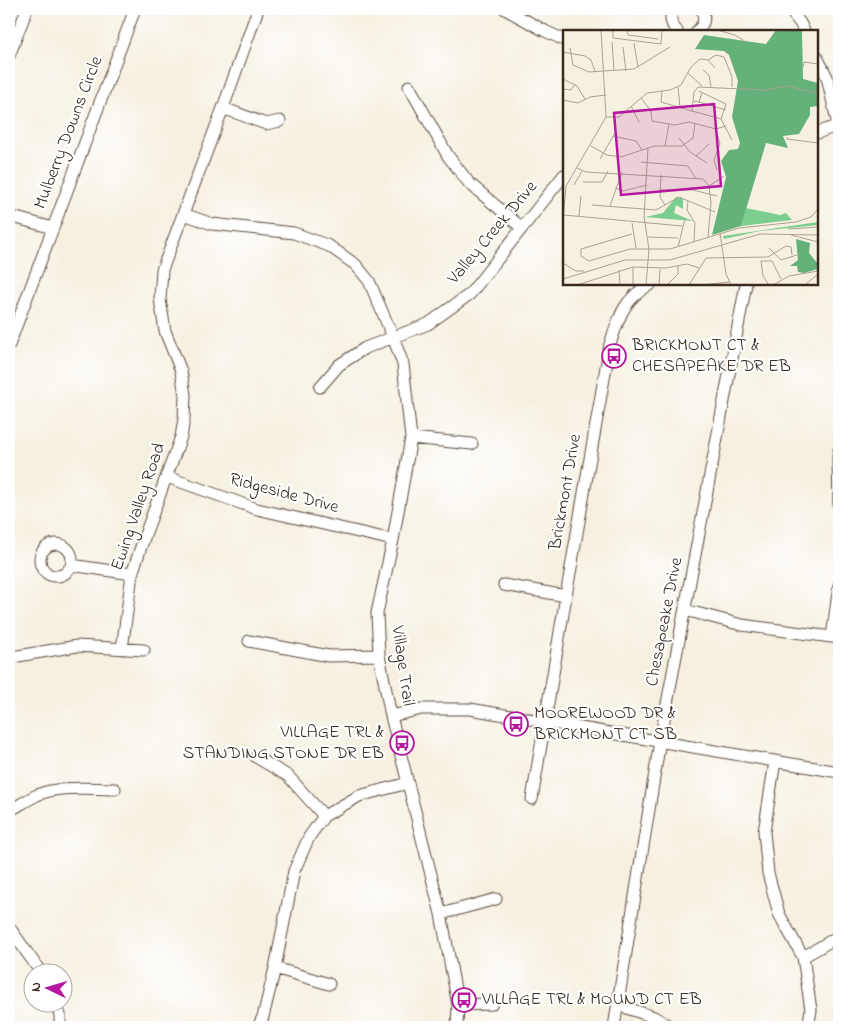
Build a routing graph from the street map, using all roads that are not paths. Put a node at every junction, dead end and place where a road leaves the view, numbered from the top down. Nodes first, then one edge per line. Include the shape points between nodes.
1 (27, 9) edge
2 (135, 9) edge
3 (258, 9) edge
4 (505, 9) edge
5 (673, 9) edge
6 (701, 9) edge
7 (789, 9) edge
8 (676, 30) edge
9 (698, 30) edge
10 (804, 30) edge
11 (563, 40) edge
12 (9, 56) edge
13 (818, 58) edge
14 (409, 86) dead end
15 (223, 108) junction
16 (280, 121) dead end
17 (839, 125) edge
18 (818, 133) edge
19 (563, 176) edge
20 (184, 214) junction
21 (9, 216) edge
22 (53, 228) junction
23 (522, 228) junction
24 (649, 285) edge
25 (746, 285) edge
26 (393, 337) junction
27 (9, 346) edge
28 (320, 387) dead end
29 (411, 438) junction
30 (472, 444) dead end
31 (839, 450) edge
32 (167, 476) junction
33 (839, 507) edge
34 (393, 540) junction
35 (71, 566) dead end
36 (132, 574) junction
37 (504, 585) dead end
38 (839, 585) edge
39 (566, 596) junction
40 (685, 610) junction
41 (836, 638) edge
42 (250, 642) dead end
43 (122, 649) junction
44 (144, 650) dead end
45 (379, 655) junction
46 (9, 659) edge
47 (391, 716) junction
48 (545, 721) junction
49 (660, 741) junction
50 (256, 757) dead end
51 (775, 761) junction
52 (839, 772) edge
53 (408, 783) junction
54 (115, 790) dead end
55 (532, 798) dead end
56 (9, 811) edge
57 (324, 816) junction
58 (496, 899) dead end
59 (441, 914) junction
60 (9, 927) edge
61 (839, 936) edge
62 (802, 957) junction
63 (35, 964) edge
64 (274, 968) junction
65 (329, 984) dead end
66 (492, 1004) dead end
67 (458, 1005) junction
68 (618, 1005) junction
69 (60, 1014) edge
70 (60, 1027) edge
71 (258, 1027) edge
72 (457, 1027) edge
73 (614, 1027) edge
74 (671, 1027) edge
75 (808, 1027) edge

1 - 12 street
2 - 22 street, Mulberry Downs Circle
3 - 15 street, Ewing Valley Road
4 - 11 street
5 - 8 street via 670,17
6 - 9 street via 704,22
7 - 10 street
13 - 17 street via 827,77
14 - 23 street via 448,156 469,183
15 - 16 street via 266,124
15 - 20 street, Ewing Valley Road
17 - 18 street
19 - 23 street, Valley Creek Drive
20 - 26 street, Village Trail via 212,224 294,234 329,246 356,265 369,281
20 - 32 street, Ewing Valley Road via 162,270 160,299 165,331 181,371 185,396 181,437
21 - 22 street, Mulberry Downs Circle
22 - 27 street
23 - 26 street, Valley Creek Drive via 470,294 428,324
24 - 39 street, Brickmont Drive via 626,304 610,344
25 - 40 street, Chesapeake Drive
26 - 28 street, Valley Creek Drive via 365,348 339,365
26 - 29 street, Village Trail via 403,364
29 - 30 street
29 - 34 street, Village Trail
31 - 33 street
32 - 34 street, Ridgeside Drive via 257,509
32 - 36 street, Ewing Valley Road
34 - 45 street, Village Trail via 377,613
35 - 36 street
36 - 43 street, Ewing Valley Road
37 - 39 street
38 - 41 street
39 - 48 street, Brickmont Drive
40 - 41 street via 742,625
40 - 49 street, Chesapeake Drive
42 - 45 street via 329,656
43 - 44 street
43 - 46 street via 77,646
45 - 47 street, Village Trail
47 - 48 street via 422,710 470,709
47 - 53 street, Village Trail
48 - 49 street
48 - 55 street, Brickmont Drive
49 - 51 street
49 - 68 street, Chesapeake Drive
50 - 57 street via 288,776
51 - 52 street
51 - 62 street via 764,832 768,873 780,914
53 - 57 street via 359,796
53 - 59 street, Village Trail
54 - 56 street via 58,790 38,795
57 - 64 street via 309,837 294,871
58 - 59 street
59 - 67 street, Village Trail
60 - 63 street
61 - 62 street
62 - 75 street via 811,1010
64 - 65 street
64 - 71 street
66 - 67 street
67 - 72 street, Village Trail
68 - 73 street, Chesapeake Drive
68 - 74 street
69 - 70 street

